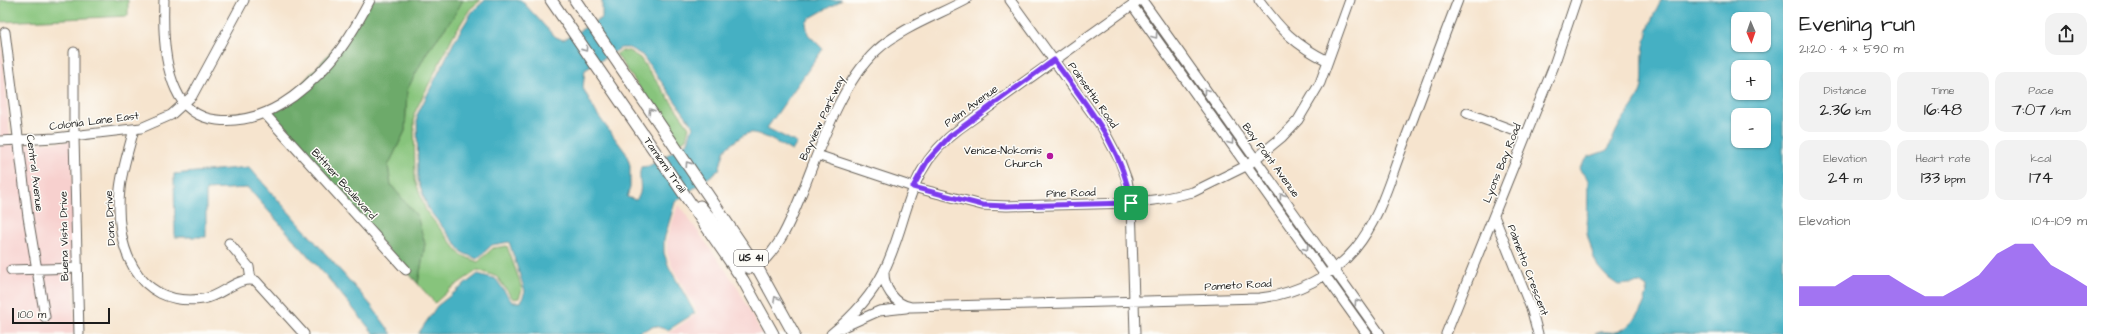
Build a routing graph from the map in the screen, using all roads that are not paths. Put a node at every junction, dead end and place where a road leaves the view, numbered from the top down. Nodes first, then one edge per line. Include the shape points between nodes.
1 (164, 0) edge
2 (244, 0) edge
3 (370, 0) edge
4 (551, 0) edge
5 (575, 0) edge
6 (966, 0) edge
7 (1010, 0) edge
8 (1142, 0) edge
9 (1259, 0) edge
10 (1350, 0) edge
11 (1458, 0) edge
12 (1576, 0) edge
13 (1135, 2) edge
14 (5, 32) dead end
15 (74, 52) dead end
16 (1054, 60) junction
17 (1328, 61) junction
18 (185, 104) junction
19 (1467, 113) dead end
20 (265, 114) junction
21 (134, 130) junction
22 (1526, 135) junction
23 (74, 137) junction
24 (19, 140) junction
25 (0, 141) edge
26 (817, 155) junction
27 (1252, 163) junction
28 (913, 187) junction
29 (686, 196) junction
30 (1131, 203) junction
31 (1494, 216) junction
32 (229, 243) dead end
33 (757, 267) junction
34 (77, 268) junction
35 (37, 269) junction
36 (1333, 269) junction
37 (10, 270) dead end
38 (406, 270) dead end
39 (884, 270) junction
40 (1325, 274) junction
41 (251, 280) junction
42 (1134, 301) junction
43 (911, 308) junction
44 (45, 317) dead end
45 (834, 332) edge
46 (79, 334) edge
47 (304, 334) edge
48 (773, 334) edge
49 (794, 334) edge
50 (1135, 334) edge
51 (1367, 334) edge
52 (1380, 334) edge
53 (1446, 334) edge
54 (1538, 334) edge

1 - 18 street via 164,31 171,76
2 - 18 street, Colonia Lane East via 201,81
3 - 20 street via 347,40 330,62 288,100
4 -> 29 main road, Tamiami Trail / US 41
33 -> 5 main road, Tamiami Trail / US 41
6 - 26 street, Bayview Parkway via 894,37 870,58 850,84
7 - 16 street, Poinsettia Road
27 -> 8 street, Bay Point Avenue
9 - 17 street via 1288,36
10 - 17 street, Pine Road
11 - 36 street, Pameto Road via 1374,219 1356,248
12 - 22 street, Lyons Bay Road via 1553,68
13 - 16 street, Palm Avenue
13 -> 27 street, Bay Point Avenue
14 - 24 street, Central Avenue
15 - 23 street, Buena Vista Drive
16 - 28 street, Palm Avenue via 950,136 928,160
16 - 30 street, Poinsettia Road via 1114,146 1127,180
17 - 27 street, Pine Road via 1316,93 1305,111 1286,134
18 - 20 street via 198,116 222,120 246,120
18 - 21 street, Colonia Lane East via 167,118
19 - 22 street
20 - 38 street, Bittner Boulevard
21 - 23 street, Colonia Lane East
21 - 41 street, Dona Drive via 120,190 123,247 138,276 160,292 186,300 210,298 240,282
22 - 31 street, Lyons Bay Road
23 - 24 street, Colonia Lane East
23 - 34 street, Buena Vista Drive
24 - 25 street, Colonia Lane East
24 - 35 street, Central Avenue
26 - 28 street, Pine Road
26 - 33 street, Bayview Parkway via 784,236 771,254
27 - 30 street, Pine Road via 1192,192
36 -> 27 street, Bay Point Avenue
27 -> 40 street, Bay Point Avenue
28 - 30 street, Pine Road via 982,205
28 - 39 street, Palm Avenue
29 - 33 main road via 706,213 742,264 749,268
29 - 48 main road, Tamiami Trail / US 41 via 743,280
30 - 42 street, Poinsettia Road
31 - 53 street, Lyons Bay Road
31 - 54 street, Palmetto Crescent via 1532,311
32 - 41 street via 249,268
49 -> 33 main road, Tamiami Trail / US 41
34 - 35 street
34 - 46 street, Buena Vista Drive
35 - 37 street
35 - 44 street, Central Avenue
36 - 40 street, Pameto Road
52 -> 36 street, Bay Point Avenue
39 - 43 street via 886,285 895,300
39 - 45 street, Palm Avenue via 861,304
40 - 42 street, Pameto Road via 1297,289 1271,296
40 - 51 street, Bay Point Avenue
41 - 47 street via 260,283
42 - 43 street, Pameto Road
42 - 50 street, Poinsettia Road
43 - 45 street, Pameto Road via 879,311

